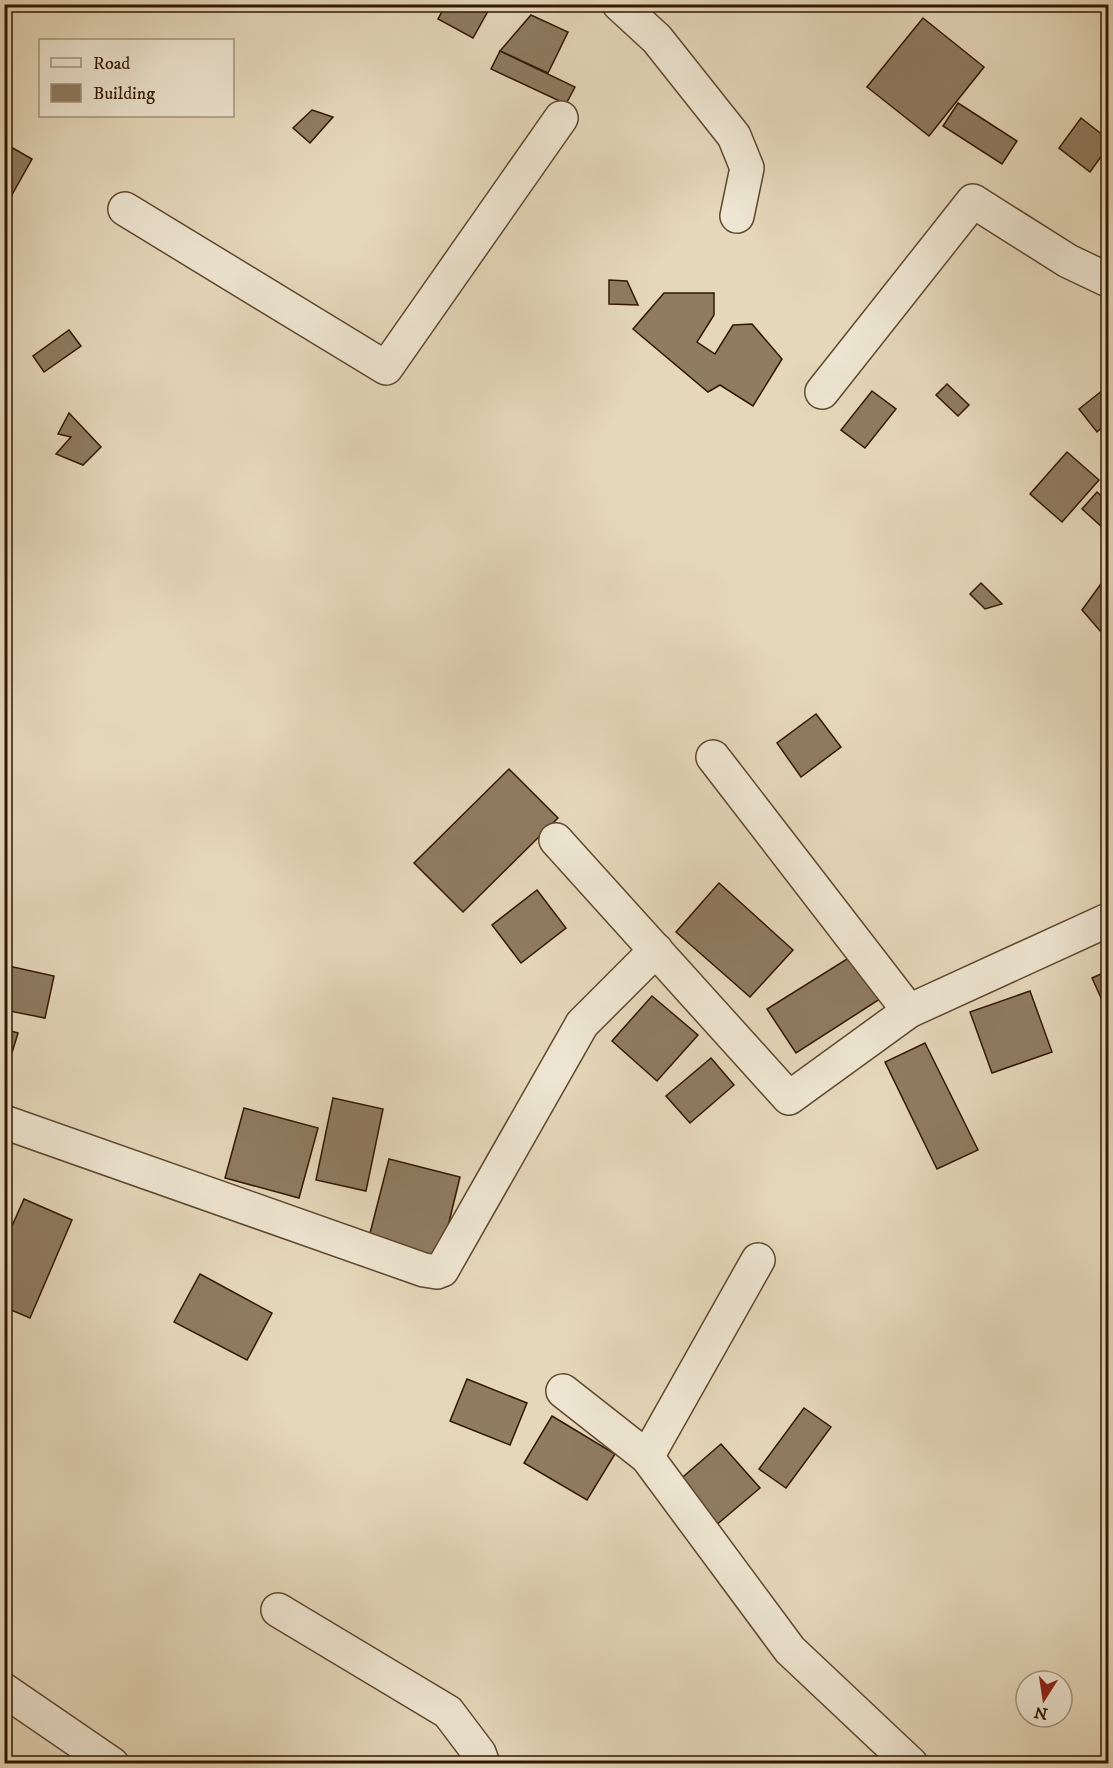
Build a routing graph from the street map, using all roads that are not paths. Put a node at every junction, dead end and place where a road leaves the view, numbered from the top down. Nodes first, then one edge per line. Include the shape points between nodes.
1 (619, 4) edge
2 (561, 118) dead end
3 (125, 209) dead end
4 (737, 216) dead end
5 (1108, 280) edge
6 (822, 392) dead end
7 (713, 757) dead end
8 (556, 840) dead end
9 (1108, 920) edge
10 (656, 950) junction
11 (909, 1011) junction
12 (4, 1122) edge
13 (758, 1260) dead end
14 (563, 1391) dead end
15 (647, 1457) junction
16 (278, 1610) dead end
17 (4, 1690) edge
18 (112, 1764) edge
19 (483, 1764) edge
20 (911, 1764) edge

1 - 4 street via 657,39 734,136 747,168
2 - 3 street via 386,368
5 - 6 street via 1068,261 973,201
7 - 11 street
8 - 10 street
9 - 11 street
10 - 11 street via 789,1098
10 - 12 street via 582,1024 442,1270 437,1272
13 - 15 street
14 - 15 street
15 - 20 street via 790,1650
16 - 19 street via 447,1712
17 - 18 street

